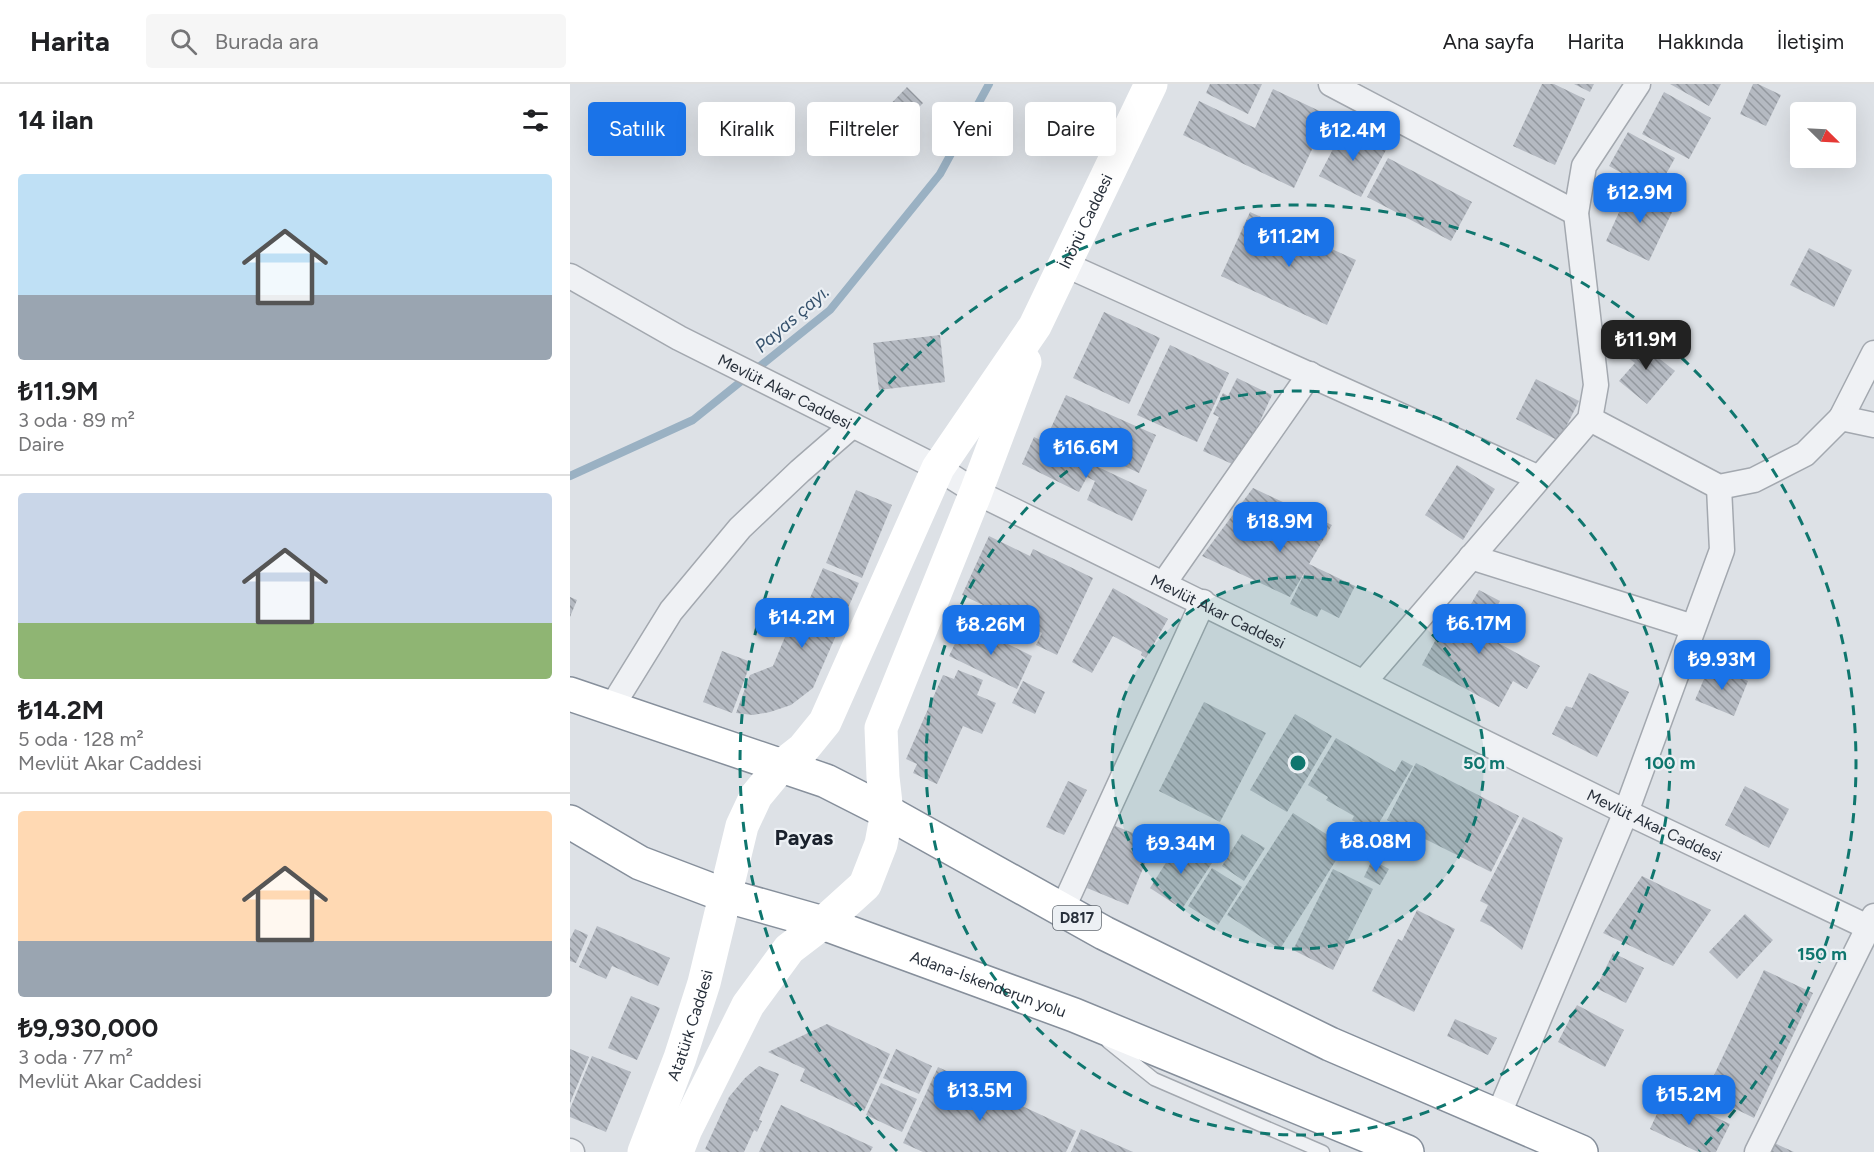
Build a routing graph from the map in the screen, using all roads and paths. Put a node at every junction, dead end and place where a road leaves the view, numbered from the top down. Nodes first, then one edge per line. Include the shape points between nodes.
1 (1151, 84) edge
2 (1331, 84) edge
3 (1638, 84) edge
4 (1576, 213) junction
5 (1065, 265) junction
6 (570, 276) edge
7 (1035, 326) junction
8 (1874, 353) edge
9 (1310, 374) junction
10 (1841, 418) junction
11 (1590, 419) junction
12 (1874, 425) edge
13 (853, 426) junction
14 (938, 468) junction
15 (1539, 478) junction
16 (1719, 487) junction
17 (976, 492) junction
18 (1471, 557) junction
19 (1164, 583) junction
20 (1203, 602) junction
21 (1693, 627) junction
22 (1364, 682) junction
23 (570, 694) edge
24 (611, 708) junction
25 (780, 766) junction
26 (887, 812) junction
27 (1626, 812) junction
28 (570, 822) edge
29 (724, 895) junction
30 (1062, 910) junction
31 (823, 923) junction
32 (1872, 925) edge
33 (1074, 1016) junction
34 (1498, 1116) junction
35 (644, 1152) edge
36 (677, 1152) edge
37 (1323, 1152) edge
38 (1407, 1152) edge
39 (1581, 1152) edge
40 (1757, 1152) edge

1 - 5 main road, İnönü Caddesi
2 - 4 street
3 - 4 street via 1584,166
4 - 11 street via 1596,385
5 - 7 main road, İnönü Caddesi
5 - 9 street
6 - 13 street, Mevlüt Akar Caddesi via 680,338
7 - 14 main road
7 - 17 main road via 1021,376
8 - 10 street
9 - 15 street
9 - 19 street
10 - 12 street
10 - 16 street via 1804,454 1754,480
11 - 15 street
11 - 16 street
13 - 14 street, Mevlüt Akar Caddesi
13 - 24 street via 740,528 671,611
14 - 17 street, Mevlüt Akar Caddesi
14 - 25 main road via 825,722 802,749
15 - 18 street
16 - 21 street via 1722,550
17 - 19 street, Mevlüt Akar Caddesi
17 - 26 main road via 881,728
18 - 21 street
18 - 22 street
19 - 20 street, Mevlüt Akar Caddesi
20 - 22 street, Mevlüt Akar Caddesi
20 - 30 street
21 - 27 street
22 - 27 street, Mevlüt Akar Caddesi
23 - 24 main road, D817
24 - 25 main road, D817
25 - 26 main road, D817 via 826,782
25 - 29 main road via 756,796 742,826
26 - 30 main road, D817
26 - 31 main road via 881,844 865,885
27 - 32 street, Mevlüt Akar Caddesi
27 - 34 street
28 - 29 main road, Adana-İskenderun yolu via 640,862
29 - 31 main road, Adana-İskenderun yolu
29 - 35 main road, Atatürk Caddesi via 704,982
30 - 34 main road, D817 via 1330,1044
31 - 33 main road, Adana-İskenderun yolu
31 - 36 main road via 789,949 748,1005
32 - 40 street
33 - 37 lane via 1154,1079
33 - 38 main road, Adana-İskenderun yolu
34 - 39 main road, D817

